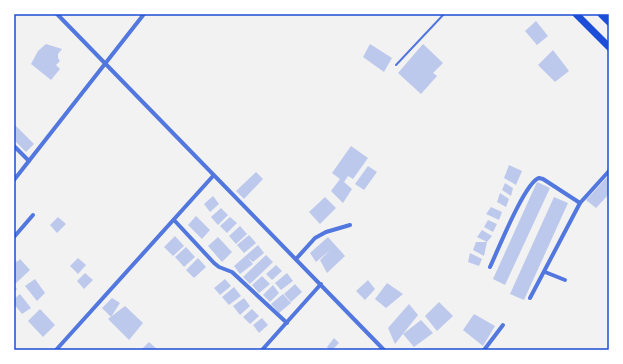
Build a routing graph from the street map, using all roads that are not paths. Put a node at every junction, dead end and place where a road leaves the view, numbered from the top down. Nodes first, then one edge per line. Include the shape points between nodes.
1 (57, 14) edge
2 (144, 14) edge
3 (444, 14) edge
4 (576, 14) edge
5 (601, 14) edge
6 (609, 22) edge
7 (609, 47) edge
8 (104, 63) junction
9 (396, 65) dead end
10 (14, 146) edge
11 (29, 161) junction
12 (609, 171) edge
13 (213, 176) junction
14 (14, 180) edge
15 (580, 203) junction
16 (33, 215) dead end
17 (174, 220) junction
18 (350, 225) dead end
19 (14, 236) edge
20 (296, 259) junction
21 (490, 267) dead end
22 (544, 272) junction
23 (565, 280) dead end
24 (321, 284) junction
25 (530, 298) dead end
26 (287, 323) junction
27 (503, 325) dead end
28 (56, 350) edge
29 (262, 350) edge
30 (384, 350) edge
31 (484, 350) edge

1 - 8 street
2 - 8 street
3 - 9 lane
4 - 7 highway
5 - 6 highway
8 - 11 street
8 - 13 street
10 - 11 street
11 - 14 street
12 - 15 street
13 - 17 street
13 - 20 street
15 - 21 street via 543,179 536,179 526,192
15 - 22 street
16 - 19 street
17 - 26 street via 214,263 232,272
17 - 28 street
18 - 20 street via 315,238
20 - 24 street
22 - 23 street
22 - 25 street
24 - 26 street
24 - 30 street
26 - 29 street
27 - 31 street

